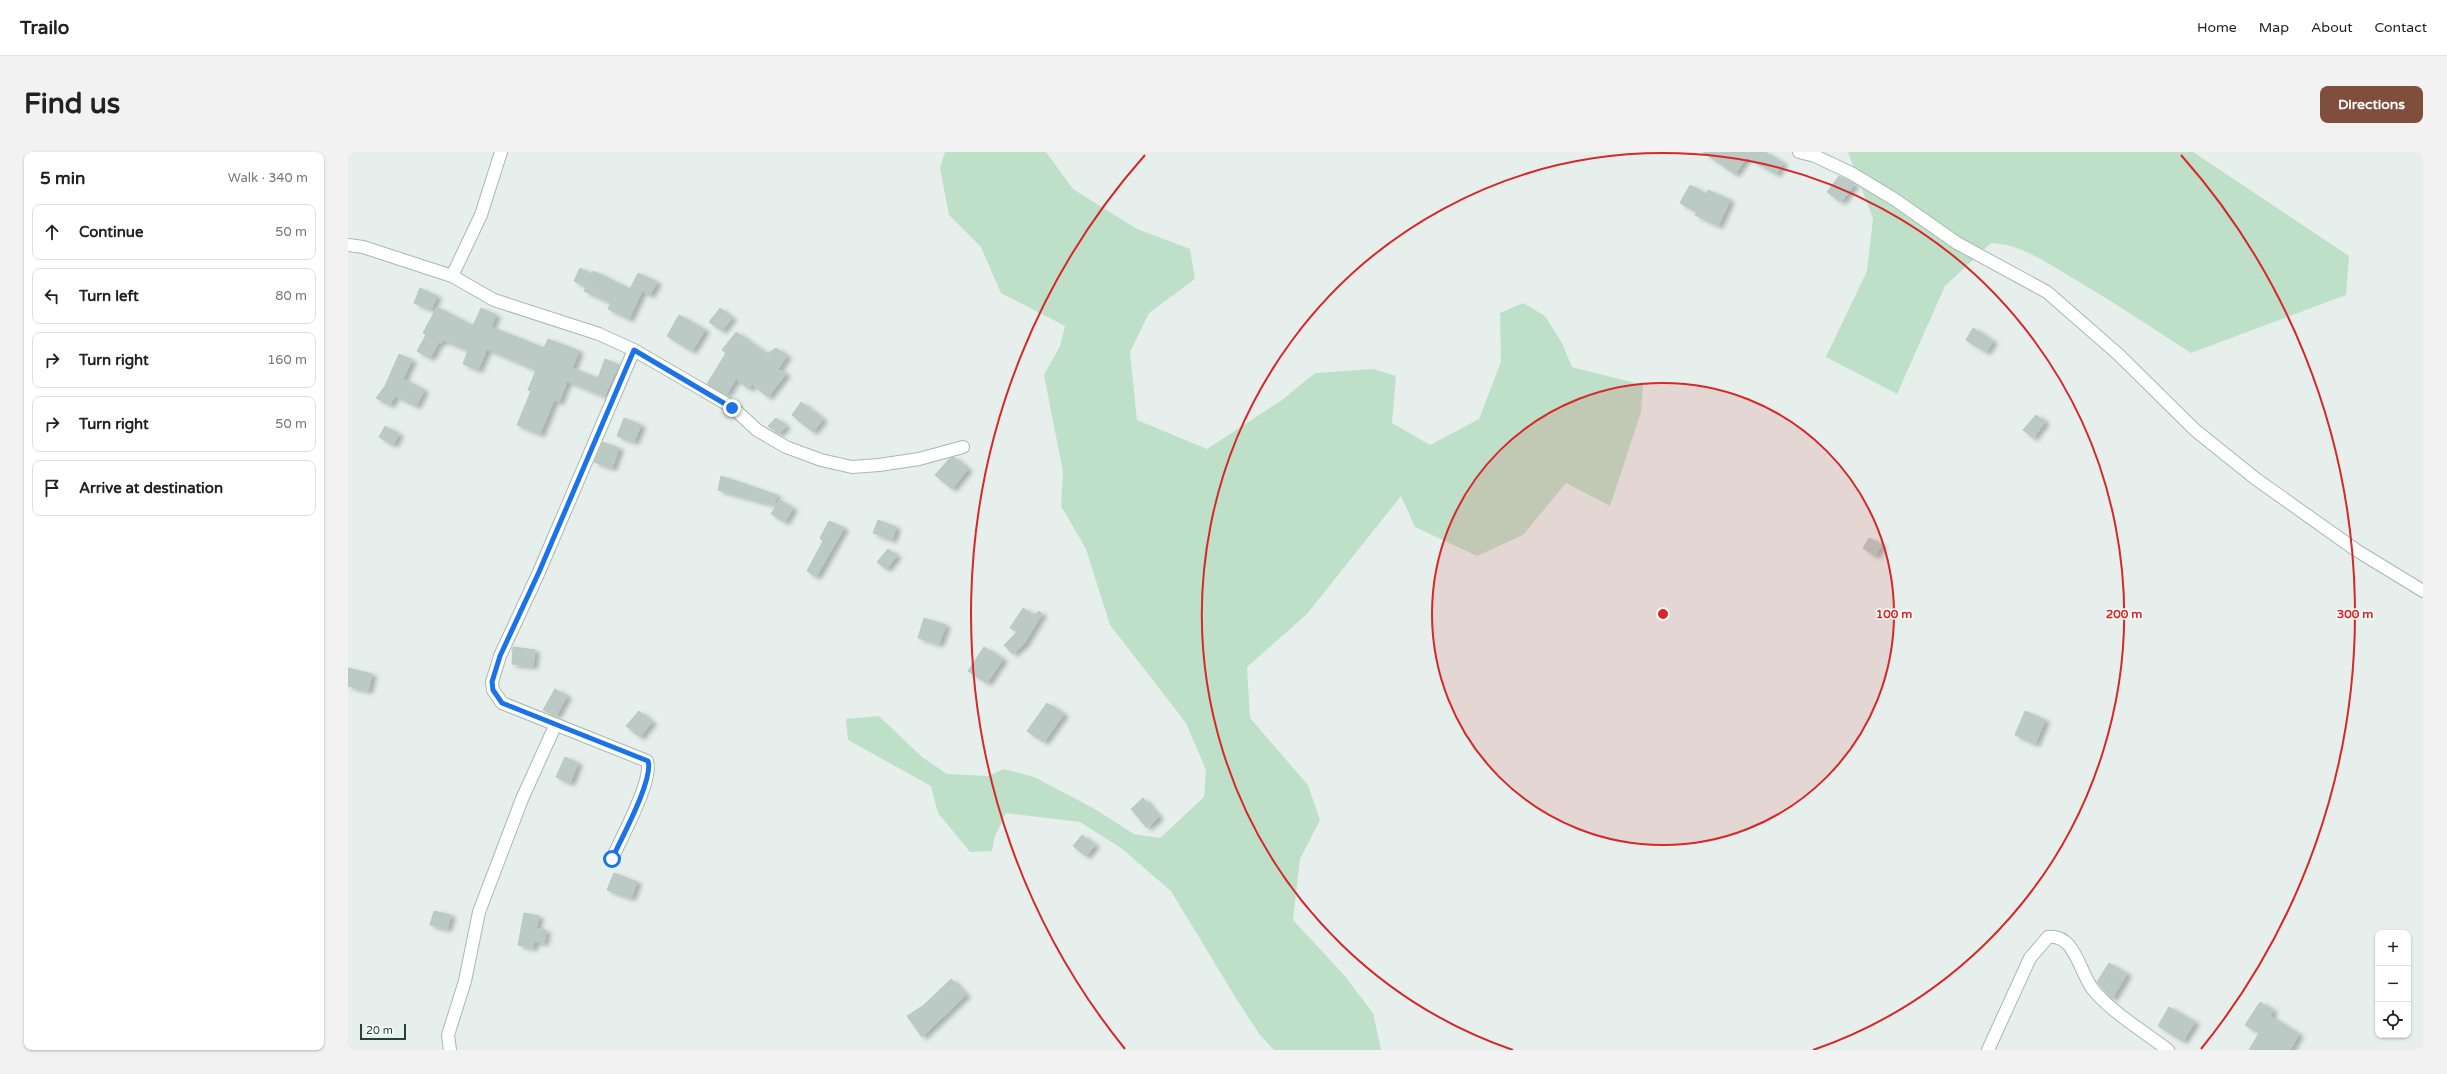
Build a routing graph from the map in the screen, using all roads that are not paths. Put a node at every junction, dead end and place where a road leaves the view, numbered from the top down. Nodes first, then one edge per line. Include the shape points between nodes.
1 (501, 152) edge
2 (1799, 152) edge
3 (348, 244) edge
4 (452, 276) junction
5 (634, 350) junction
6 (963, 447) dead end
7 (2423, 592) edge
8 (555, 726) junction
9 (612, 859) dead end
10 (450, 1050) edge
11 (1988, 1050) edge
12 (2168, 1050) edge

1 - 4 street via 481,216
2 - 7 street via 1815,156 1851,173 1957,243 2047,292 2118,354 2195,430 2256,480 2356,550
3 - 4 street
4 - 5 street via 494,300 599,334
5 - 6 street via 732,408 757,430 786,447 822,460 852,467 879,465 919,459
5 - 8 street via 539,572 500,656 492,682 493,690 502,703
8 - 9 street via 648,761 650,768 646,784
8 - 10 street via 522,799 479,912 465,981 448,1035
11 - 12 street via 2030,958 2048,936 2056,936 2069,944 2092,989

